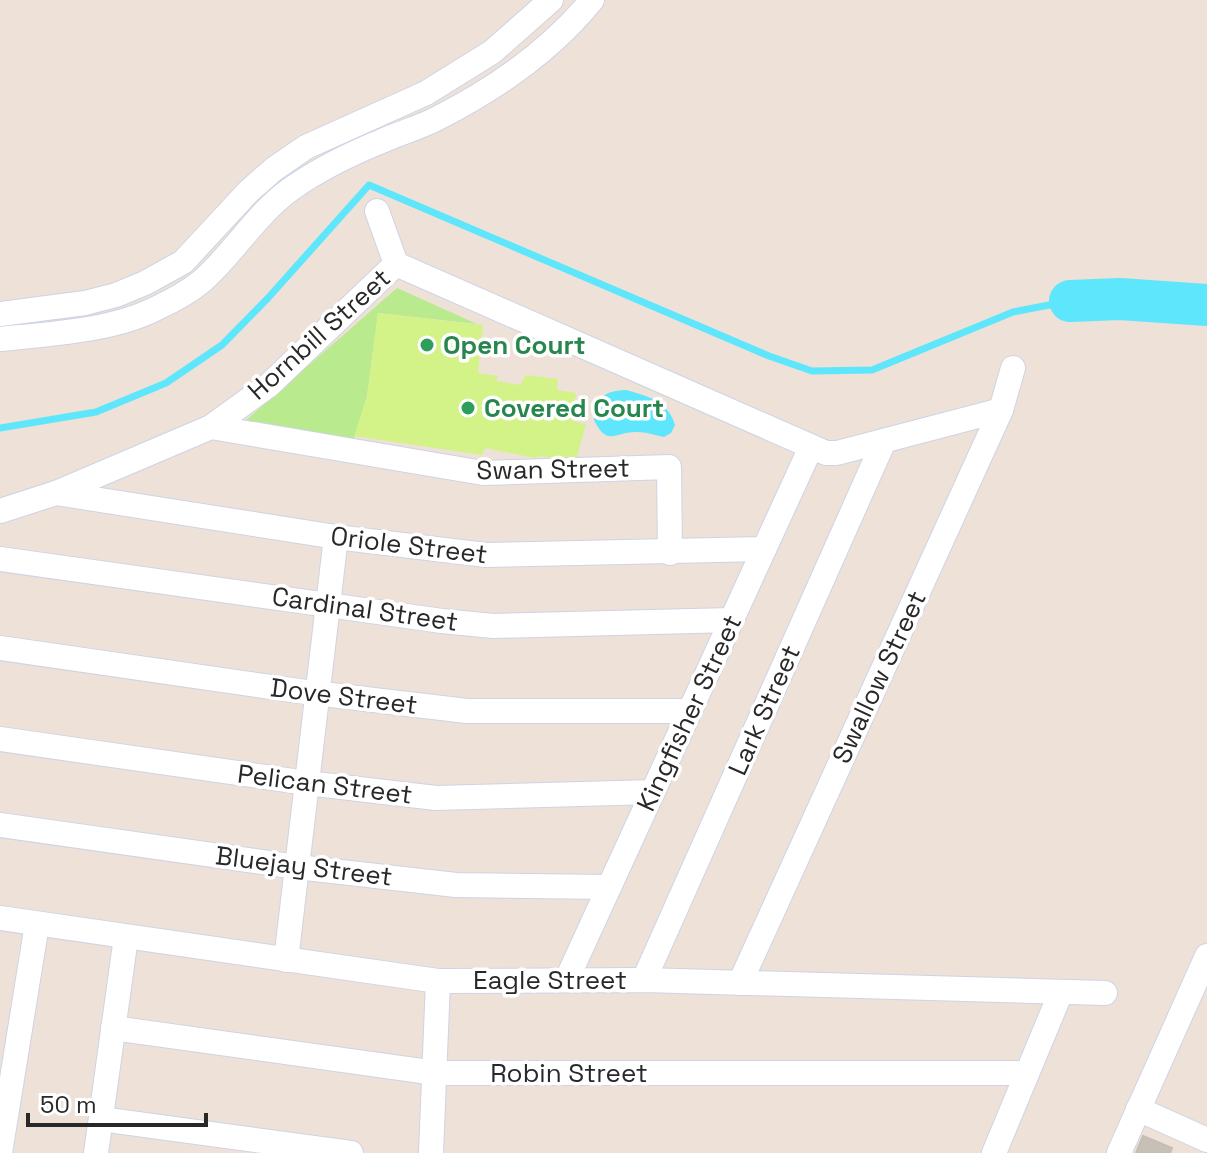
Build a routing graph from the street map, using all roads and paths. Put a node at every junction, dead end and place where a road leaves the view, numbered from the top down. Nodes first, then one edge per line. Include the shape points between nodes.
1 (551, 0) edge
2 (592, 0) edge
3 (377, 211) dead end
4 (396, 264) junction
5 (0, 314) edge
6 (0, 339) edge
7 (1013, 368) dead end
8 (1001, 410) junction
9 (211, 427) junction
10 (884, 441) junction
11 (811, 447) junction
12 (56, 493) junction
13 (0, 511) edge
14 (336, 537) junction
15 (764, 549) junction
16 (670, 553) junction
17 (0, 559) edge
18 (327, 605) junction
19 (732, 620) junction
20 (0, 648) edge
21 (319, 693) junction
22 (690, 711) junction
23 (0, 739) edge
24 (307, 783) junction
25 (653, 792) junction
26 (0, 825) edge
27 (297, 867) junction
28 (609, 887) junction
29 (0, 918) edge
30 (37, 924) junction
31 (126, 937) junction
32 (1207, 956) edge
33 (286, 960) junction
34 (567, 979) junction
35 (644, 980) junction
36 (438, 981) junction
37 (740, 983) junction
38 (1061, 992) junction
39 (1105, 993) dead end
40 (113, 1028) junction
41 (436, 1073) junction
42 (1027, 1073) junction
43 (1138, 1109) junction
44 (101, 1119) junction
45 (1207, 1140) edge
46 (0, 1153) edge
47 (96, 1153) edge
48 (351, 1153) edge
49 (431, 1153) edge
50 (994, 1153) edge
51 (1119, 1153) edge

1 - 5 street via 492,52 426,93 306,147 274,169 171,269 116,295
2 - 6 street via 510,75 437,119 380,141 289,190 201,282 153,310 108,324
3 - 4 street
4 - 9 street, Hornbill Street via 269,385
4 - 11 street, Hornbill Street
7 - 8 street, Swallow Street
8 - 10 street, Hornbill Street
8 - 37 street, Swallow Street
9 - 12 street, Hornbill Street
9 - 16 street, Swan Street via 483,473 669,467
10 - 11 street, Hornbill Street via 837,453
10 - 35 street, Lark Street
11 - 15 street, Kingfisher Street
12 - 13 street, Hornbill Street
12 - 14 street, Oriole Street
14 - 16 street, Oriole Street via 486,555
14 - 18 street
15 - 16 street, Oriole Street
15 - 19 street, Kingfisher Street
17 - 18 street, Cardinal Street
18 - 19 street, Cardinal Street via 493,626
18 - 21 street
19 - 22 street, Kingfisher Street
20 - 21 street, Dove Street
21 - 22 street, Dove Street via 467,711
21 - 24 street
22 - 25 street, Kingfisher Street
23 - 24 street, Pelican Street
24 - 25 street, Pelican Street via 436,798
24 - 27 street
25 - 28 street, Kingfisher Street
26 - 27 street, Bluejay Street
27 - 28 street, Bluejay Street via 456,885
27 - 33 street
28 - 34 street, Kingfisher Street
29 - 30 street, Eagle Street
30 - 31 street, Eagle Street
30 - 46 street
31 - 33 street, Eagle Street
31 - 40 street
32 - 43 street
33 - 36 street, Eagle Street
34 - 35 street, Eagle Street
34 - 36 street, Eagle Street
35 - 37 street, Eagle Street
36 - 41 street
37 - 38 street, Eagle Street
38 - 39 street, Eagle Street
38 - 42 street
40 - 41 street, Robin Street
40 - 44 street
41 - 42 street, Robin Street
41 - 49 street
42 - 50 street
43 - 45 street
43 - 51 street
44 - 47 street
44 - 48 street

